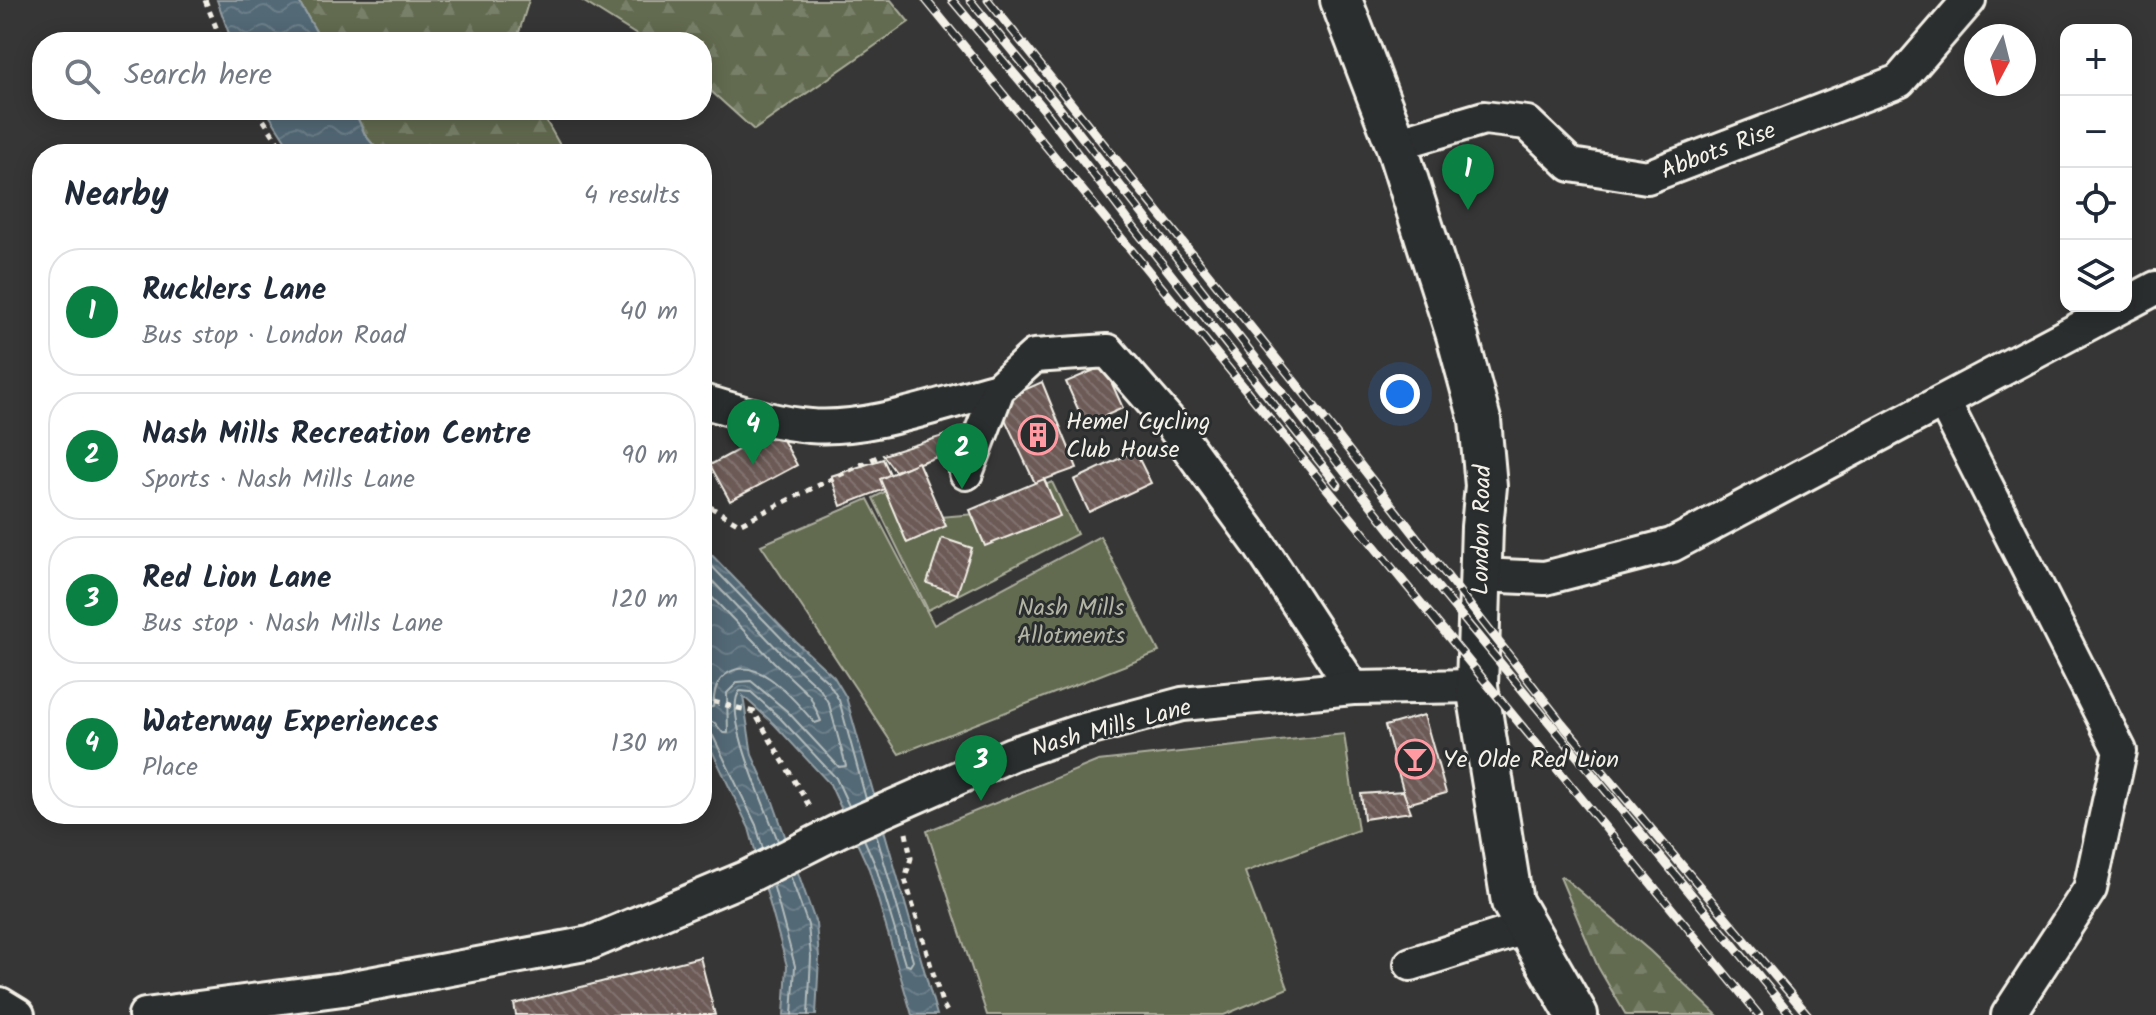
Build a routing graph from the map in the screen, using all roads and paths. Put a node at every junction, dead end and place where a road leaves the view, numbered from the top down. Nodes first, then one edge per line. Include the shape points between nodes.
1 (205, 0) edge
2 (1341, 0) edge
3 (1969, 0) edge
4 (218, 32) edge
5 (264, 120) edge
6 (279, 144) edge
7 (1396, 144) junction
8 (2156, 288) edge
9 (2132, 301) edge
10 (2111, 312) edge
11 (998, 389) junction
12 (1944, 402) junction
13 (712, 404) edge
14 (893, 449) dead end
15 (966, 473) dead end
16 (712, 508) edge
17 (1480, 575) junction
18 (1477, 686) junction
19 (1353, 688) junction
20 (712, 702) edge
21 (900, 804) junction
22 (825, 838) junction
23 (1525, 928) junction
24 (1411, 964) dead end
25 (345, 1002) edge
26 (0, 1004) edge
27 (18, 1015) edge
28 (145, 1015) edge
29 (949, 1015) edge
30 (1577, 1015) edge
31 (2008, 1015) edge

1 - 4 path
2 - 7 main road, London Road
3 - 7 street, Abbots Rise via 1899,81 1647,177 1571,165 1527,123 1484,118
5 - 6 path
7 - 17 main road, London Road via 1480,420 1486,486
8 - 9 street
10 - 12 street
11 - 13 street via 857,425 776,422
11 - 15 street
11 - 19 street via 1034,356 1097,343 1169,421 1258,543
12 - 17 street via 1672,545 1545,578
12 - 31 street via 2120,751 2090,889
14 - 16 path via 739,524
17 - 18 main road, London Road
18 - 19 street, Nash Mills Lane
18 - 23 main road, London Road via 1512,902
19 - 21 street, Nash Mills Lane via 1182,704 1012,754
20 - 22 path via 754,712
21 - 22 street, Nash Mills Lane
21 - 29 path via 911,858 905,879
22 - 25 street, Nash Mills Lane via 590,943
23 - 24 street
23 - 30 main road, London Road
25 - 28 street, Nash Mills Lane
26 - 27 street

